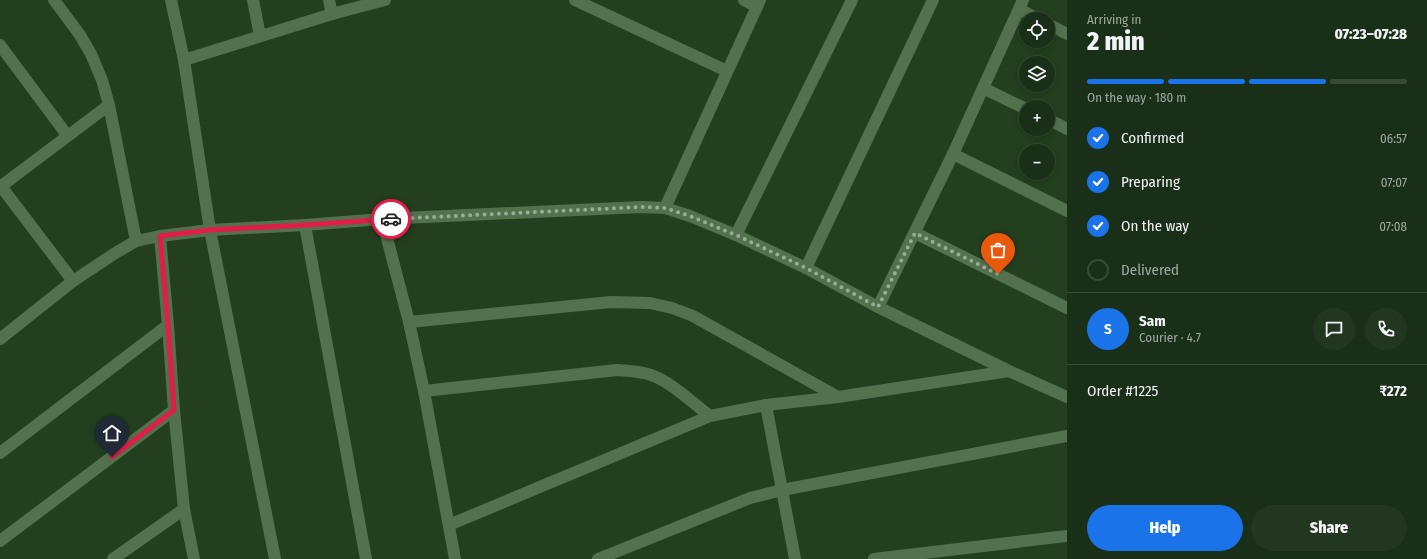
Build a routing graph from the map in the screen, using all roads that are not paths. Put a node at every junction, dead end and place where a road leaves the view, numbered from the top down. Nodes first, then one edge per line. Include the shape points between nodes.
1 (54, 0) edge
2 (171, 0) edge
3 (253, 0) edge
4 (329, 0) edge
5 (385, 0) edge
6 (575, 0) edge
7 (744, 0) edge
8 (852, 0) edge
9 (933, 0) edge
10 (759, 3) edge
11 (1021, 4) edge
12 (1030, 12) edge
13 (332, 14) junction
14 (1055, 28) edge
15 (1067, 34) edge
16 (260, 36) junction
17 (0, 45) edge
18 (184, 60) junction
19 (727, 71) junction
20 (983, 88) junction
21 (109, 105) junction
22 (1019, 106) edge
23 (1055, 123) edge
24 (1067, 129) edge
25 (67, 135) junction
26 (953, 154) junction
27 (0, 186) edge
28 (665, 208) junction
29 (1067, 211) edge
30 (382, 219) junction
31 (305, 225) junction
32 (210, 230) junction
33 (915, 233) junction
34 (736, 235) junction
35 (160, 236) junction
36 (136, 241) junction
37 (806, 268) junction
38 (73, 281) junction
39 (878, 307) junction
40 (1067, 308) edge
41 (409, 322) junction
42 (168, 325) junction
43 (0, 339) edge
44 (1009, 371) junction
45 (424, 391) junction
46 (838, 397) junction
47 (1067, 397) edge
48 (766, 406) junction
49 (174, 410) junction
50 (710, 416) junction
51 (1067, 436) edge
52 (0, 453) edge
53 (782, 490) junction
54 (184, 509) junction
55 (449, 524) junction
56 (1067, 536) edge
57 (0, 541) edge
58 (113, 559) edge
59 (194, 559) edge
60 (275, 559) edge
61 (366, 559) edge
62 (455, 559) edge
63 (598, 559) edge
64 (795, 559) edge
65 (874, 559) edge

1 - 21 street via 91,54
2 - 18 street
3 - 16 street
4 - 13 street
5 - 13 street
6 - 19 street
7 - 10 street
8 - 34 street
9 - 37 street
10 - 19 street
11 - 12 street
11 - 20 street
13 - 16 street
14 - 15 street
16 - 18 street
17 - 25 street
18 - 32 street
19 - 28 street
20 - 22 street
20 - 26 street
21 - 25 street
21 - 36 street
23 - 24 street
25 - 27 street
26 - 29 street
26 - 33 street
27 - 38 street
28 - 30 street via 633,207
28 - 34 street
30 - 31 street
30 - 41 street
31 - 32 street
31 - 61 street
32 - 35 street
32 - 60 street
33 - 39 street
33 - 40 street
34 - 37 street
35 - 36 street
35 - 42 street
36 - 38 street
37 - 39 street
38 - 43 street
39 - 44 street
41 - 45 street
41 - 46 street via 611,302 650,303 692,316
42 - 49 street
42 - 52 street
44 - 46 street
44 - 47 street
45 - 50 street via 617,370 637,371 666,382
45 - 55 street
46 - 48 street
48 - 50 street
48 - 53 street
49 - 54 street
49 - 57 street
50 - 55 street
51 - 53 street
53 - 63 street via 750,498
53 - 64 street
54 - 58 street
54 - 59 street
55 - 62 street
56 - 65 street

